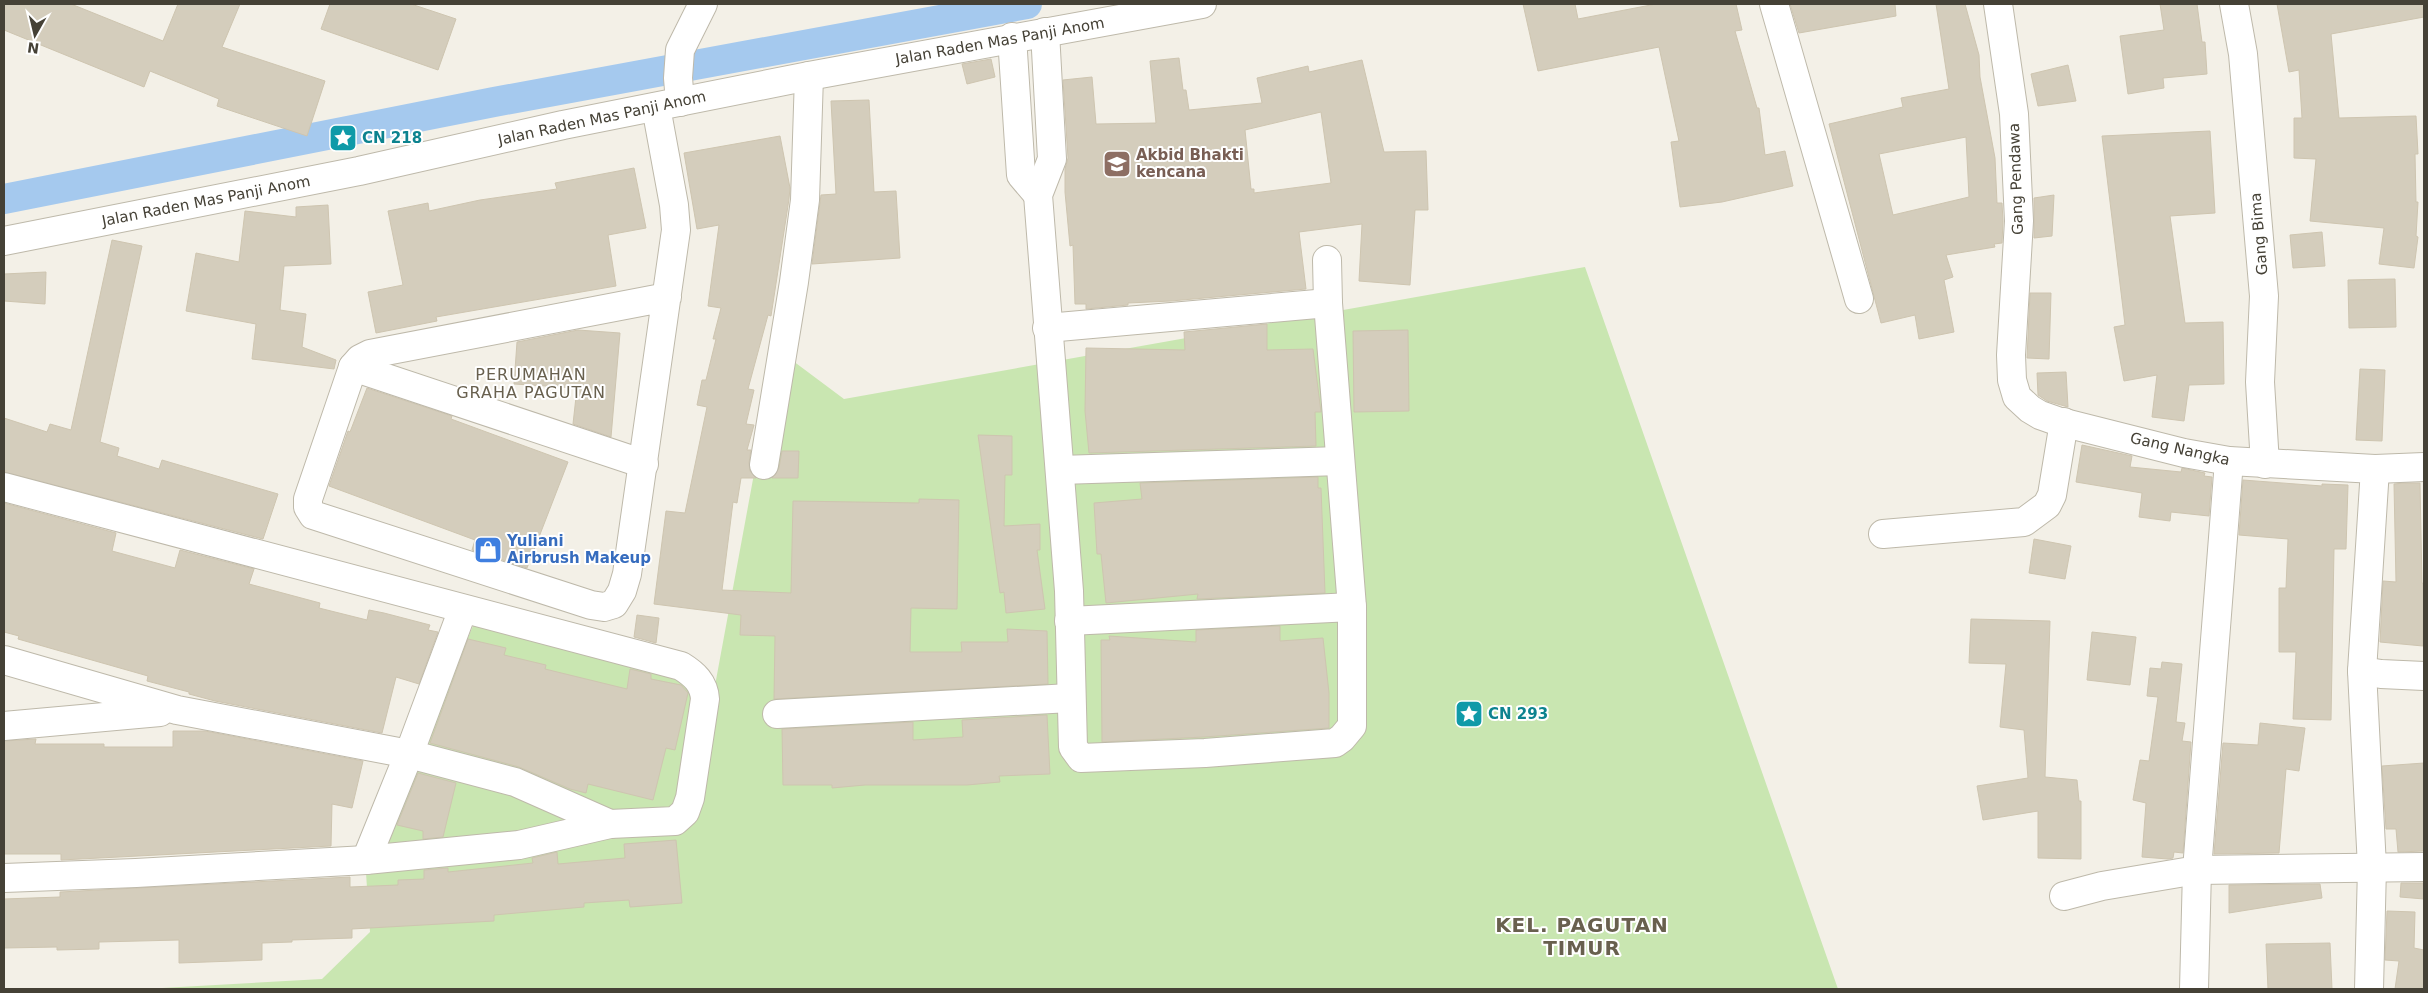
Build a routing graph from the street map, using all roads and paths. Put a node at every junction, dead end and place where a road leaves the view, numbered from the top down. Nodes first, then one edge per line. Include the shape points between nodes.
1 (703, 4) edge
2 (1202, 4) edge
3 (1774, 4) edge
4 (1998, 4) edge
5 (2234, 4) edge
6 (1160, 8) edge
7 (1045, 32) junction
8 (1012, 37) junction
9 (809, 76) junction
10 (671, 95) junction
11 (1038, 195) junction
12 (4, 241) edge
13 (1327, 260) dead end
14 (667, 297) junction
15 (1859, 299) dead end
16 (1328, 303) junction
17 (1047, 328) junction
18 (2011, 355) joint
19 (353, 367) junction
20 (2064, 422) junction
21 (1340, 461) junction
22 (2229, 461) junction
23 (644, 464) junction
24 (764, 464) dead end
25 (2265, 464) junction
26 (2424, 467) edge
27 (2376, 469) junction
28 (1060, 470) junction
29 (4, 487) edge
30 (1883, 534) dead end
31 (1352, 607) junction
32 (463, 609) junction
33 (1069, 621) junction
34 (4, 660) edge
35 (2362, 671) junction
36 (2424, 676) edge
37 (1070, 698) junction
38 (176, 710) junction
39 (777, 714) dead end
40 (4, 726) edge
41 (409, 754) junction
42 (610, 824) junction
43 (366, 860) junction
44 (2372, 867) junction
45 (2424, 867) edge
46 (2196, 870) junction
47 (4, 878) edge
48 (2064, 896) dead end
49 (2194, 989) edge
50 (2368, 989) edge

1 - 10 street via 680,50
2 - 6 street, Jalan Raden Mas Panji Anom
3 - 15 street
4 - 18 street, Gang Pendawa via 2014,114 2020,221
5 - 25 street, Gang Bima via 2244,54 2264,296 2260,382
6 - 7 street, Jalan Raden Mas Panji Anom
7 - 8 street, Jalan Raden Mas Panji Anom
7 - 11 street via 1052,159
8 - 9 street, Jalan Raden Mas Panji Anom
8 - 11 street via 1021,175
9 - 10 street, Jalan Raden Mas Panji Anom
9 - 24 street via 805,200
10 - 12 street, Jalan Raden Mas Panji Anom via 358,171
10 - 14 street via 676,230
11 - 17 street
13 - 16 street
14 - 19 street via 370,354
14 - 23 street
16 - 17 street
16 - 21 street
17 - 28 street
18 - 20 street, Gang Nangka via 2012,380 2017,397 2040,416
19 - 23 street
19 - 23 street via 308,500 313,515 324,519 582,603 604,607 614,604 622,592
20 - 22 street, Gang Nangka via 2184,453
20 - 30 street via 2052,495 2047,505 2024,522
21 - 28 street
21 - 31 street
22 - 25 street, Gang Nangka
22 - 46 street
25 - 27 street, Gang Nangka
26 - 27 street, Gang Nangka
27 - 35 street
28 - 33 street
29 - 32 street
31 - 33 street
31 - 37 street via 1353,716 1349,731 1335,743 1087,760 1081,758 1073,747
32 - 41 street
32 - 42 street via 681,666 699,680 705,699 685,812 675,821
33 - 37 street
34 - 38 street
35 - 36 street
35 - 44 street
37 - 39 street
38 - 40 street
38 - 41 street
41 - 42 street via 515,782
41 - 43 street
42 - 43 street via 519,846
43 - 47 street
44 - 45 street
44 - 46 street
44 - 50 street
46 - 48 street
46 - 49 street

